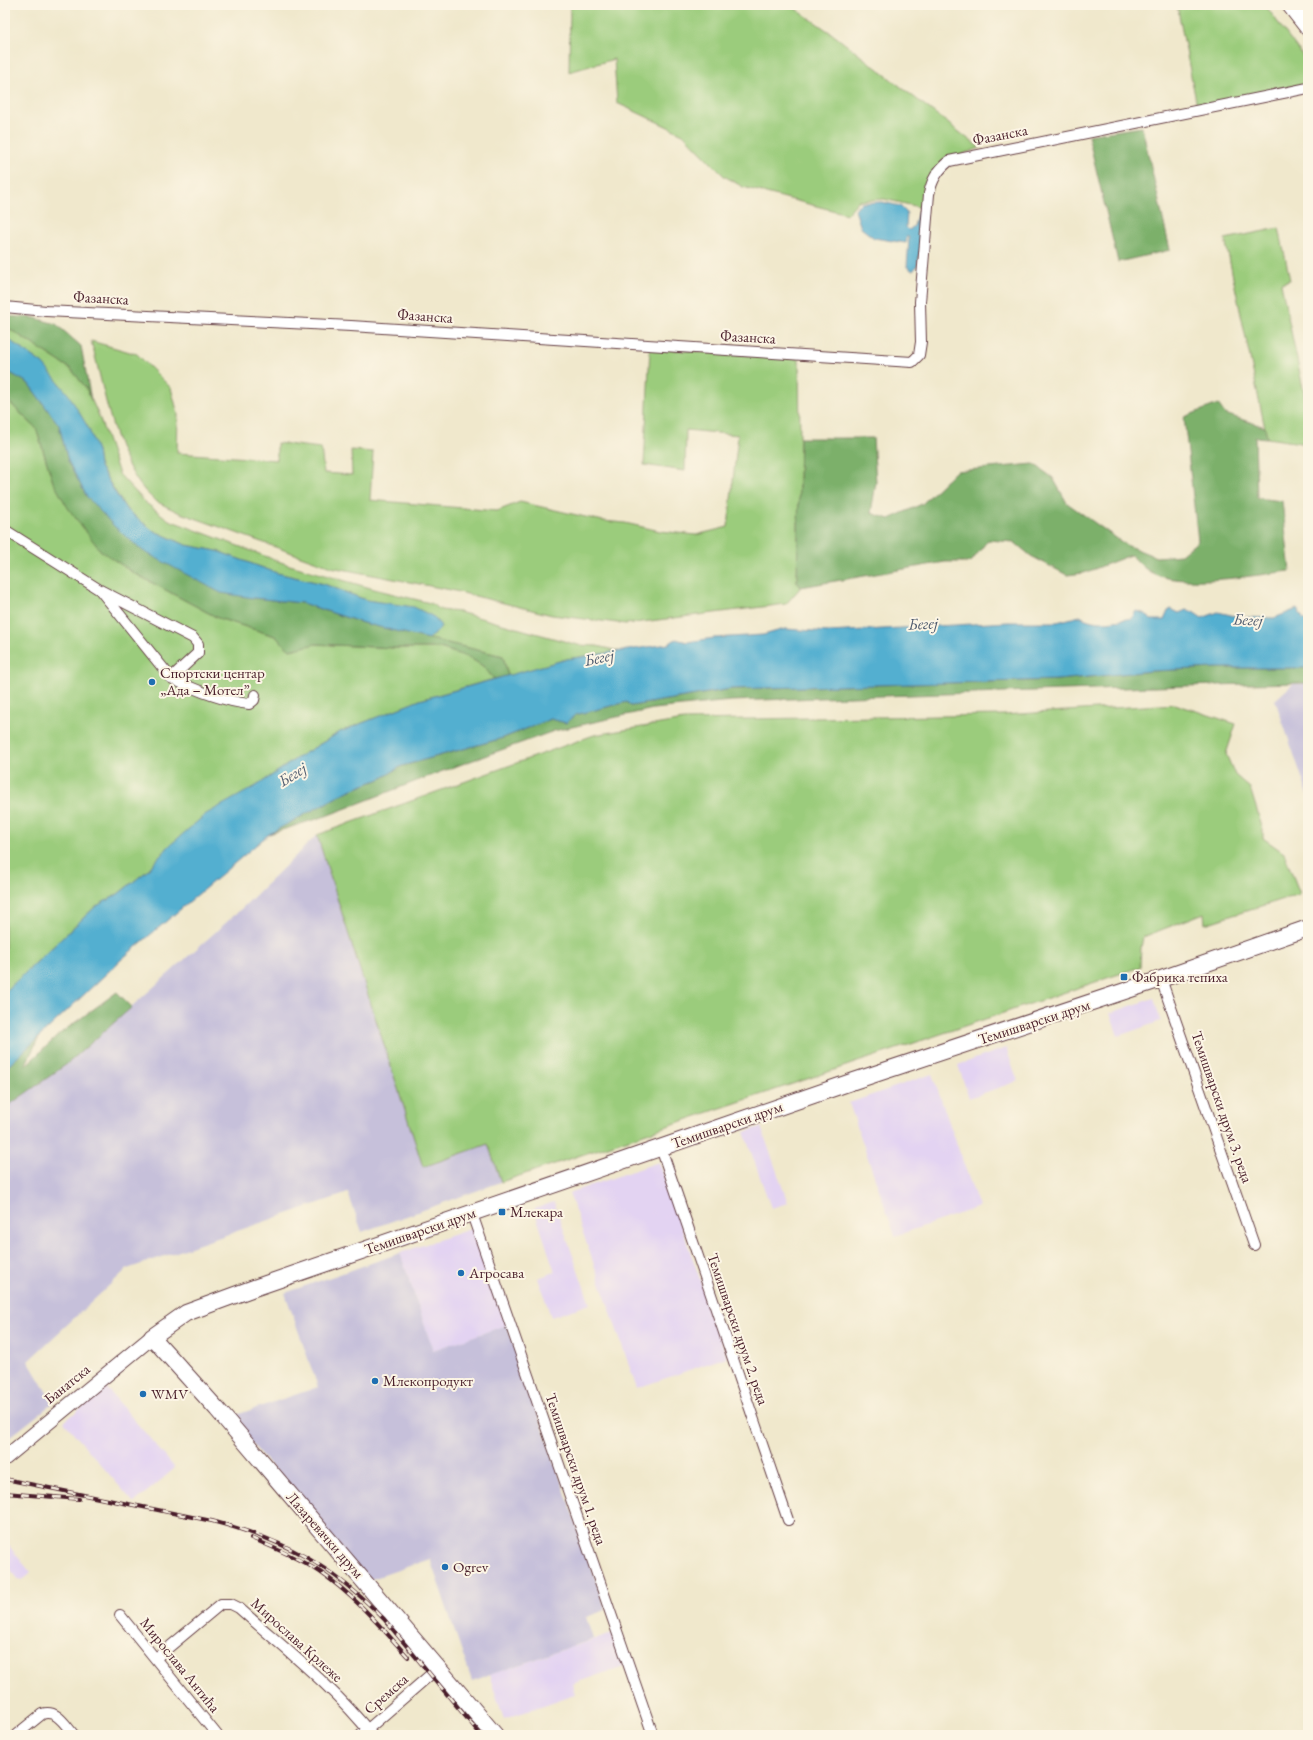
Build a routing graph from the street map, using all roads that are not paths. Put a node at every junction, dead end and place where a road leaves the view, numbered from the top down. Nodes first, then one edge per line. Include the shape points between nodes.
1 (1290, 5) edge
2 (1308, 28) edge
3 (1308, 88) edge
4 (5, 307) edge
5 (5, 530) edge
6 (100, 590) junction
7 (171, 678) junction
8 (255, 695) dead end
9 (1308, 928) edge
10 (1161, 979) junction
11 (661, 1148) junction
12 (472, 1214) junction
13 (1254, 1246) dead end
14 (152, 1337) junction
15 (5, 1458) edge
16 (788, 1520) dead end
17 (120, 1615) dead end
18 (156, 1658) junction
19 (430, 1675) dead end
20 (367, 1733) edge
21 (16, 1735) edge
22 (74, 1735) edge
23 (217, 1735) edge
24 (495, 1735) edge
25 (653, 1735) edge

1 - 2 main road
3 - 4 street, Фазанска via 949,161 936,174 929,194 920,302 919,355 912,362
5 - 6 street
6 - 7 street
6 - 7 street via 197,641 198,653
7 - 8 street via 233,702 249,704
9 - 10 main road, Темишварски друм
10 - 11 main road, Темишварски друм
10 - 13 street, Темишварски друм 3. реда
11 - 12 main road, Темишварски друм
11 - 16 street, Темишварски друм 2. реда
12 - 14 main road, Темишварски друм via 196,1309
12 - 25 street, Темишварски друм 1. реда
14 - 15 main road, Банатска
14 - 24 main road, Лазаревачки друм via 217,1409
17 - 18 street, Мирослава Антића
18 - 20 street, Мирослава Крлеже via 221,1604 231,1604 239,1608 333,1691 354,1711
18 - 23 street, Мирослава Антића
19 - 20 street, Сремска
21 - 22 street via 42,1714 50,1712

